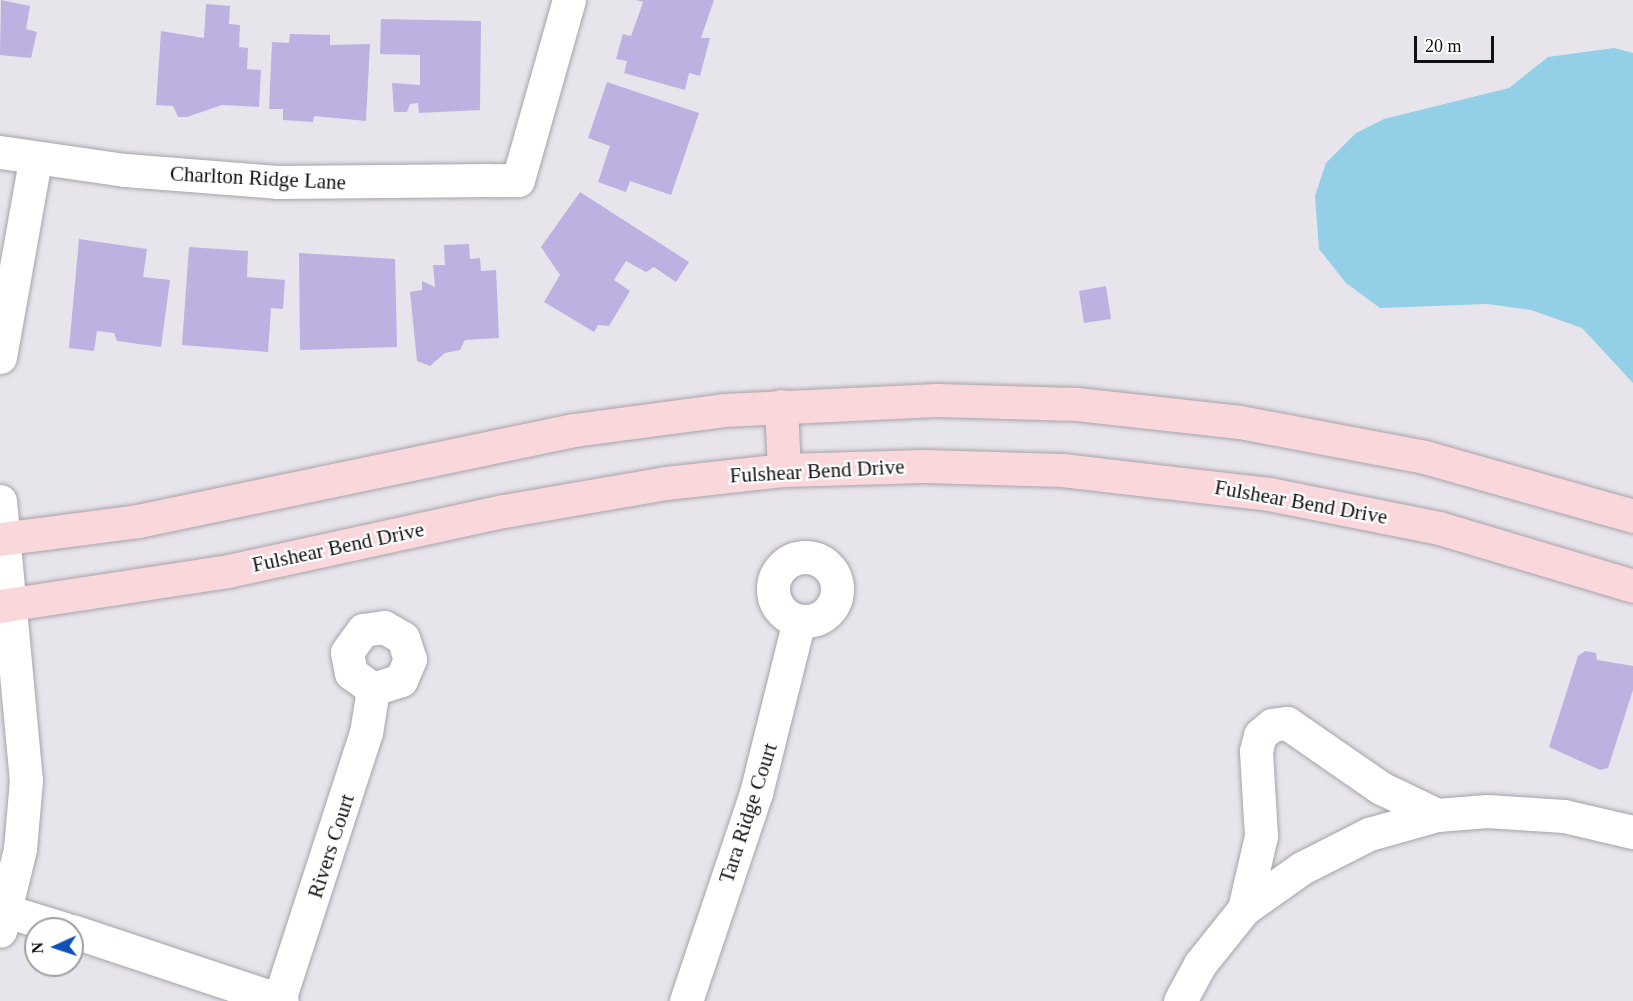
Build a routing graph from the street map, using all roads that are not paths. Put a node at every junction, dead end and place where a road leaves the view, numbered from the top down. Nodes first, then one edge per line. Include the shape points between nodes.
1 (569, 0) edge
2 (0, 152) edge
3 (35, 160) junction
4 (0, 357) edge
5 (781, 406) junction
6 (784, 470) junction
7 (0, 501) edge
8 (1633, 516) edge
9 (1, 539) edge
10 (1633, 586) edge
11 (5, 605) edge
12 (800, 621) dead end
13 (373, 689) dead end
14 (1437, 815) junction
15 (1633, 832) edge
16 (1244, 909) junction
17 (2, 917) edge
18 (24, 921) edge
19 (84, 935) edge
20 (281, 1000) edge
21 (686, 1001) edge
22 (1180, 1001) edge

1 - 3 street, Charlton Ridge Lane via 518,180 277,182
2 - 3 street, Charlton Ridge Lane
3 - 4 street
5 - 6 main road
5 - 8 main road via 1019,401 1240,422 1425,456
5 - 9 main road via 574,430 149,519
6 - 10 main road, Fulshear Bend Drive via 1005,467 1245,491 1439,528
6 - 11 main road, Fulshear Bend Drive via 589,495 228,571
7 - 9 street
9 - 11 street
11 - 17 street via 25,721 26,780
12 - 21 street, Tara Ridge Court via 765,763
13 - 20 street, Rivers Court via 357,768
14 - 15 street via 1487,811 1564,816
14 - 16 street via 1370,834 1302,867
14 - 16 street via 1382,788 1294,727 1272,725 1260,735 1256,751 1262,836
16 - 22 street via 1200,964
17 - 18 street
19 - 20 street

